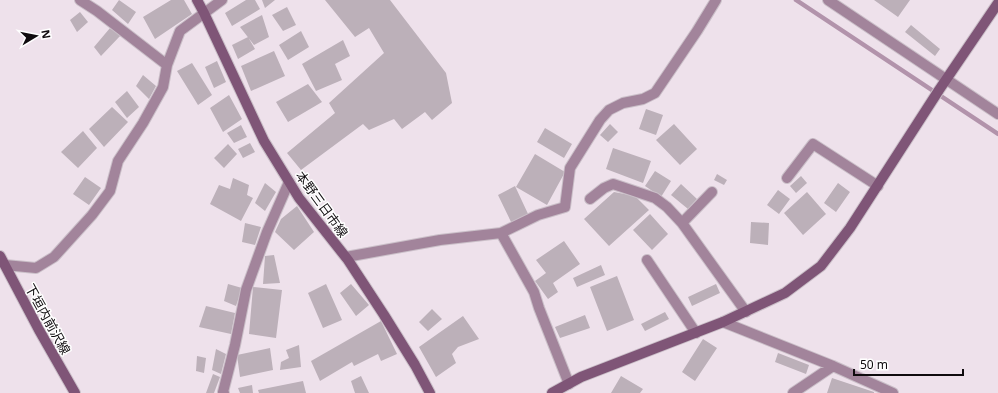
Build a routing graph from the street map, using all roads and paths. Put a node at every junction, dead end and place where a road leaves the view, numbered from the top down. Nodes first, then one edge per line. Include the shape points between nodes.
1 (80, 0) edge
2 (197, 0) edge
3 (222, 0) edge
4 (716, 0) edge
5 (828, 0) edge
6 (998, 3) edge
7 (204, 13) junction
8 (166, 65) junction
9 (946, 79) junction
10 (998, 114) edge
11 (787, 178) dead end
12 (289, 182) junction
13 (878, 186) junction
14 (712, 192) dead end
15 (590, 199) dead end
16 (682, 223) junction
17 (501, 233) junction
18 (346, 257) junction
19 (647, 260) dead end
20 (2, 261) edge
21 (746, 312) junction
22 (723, 322) junction
23 (696, 333) junction
24 (833, 366) junction
25 (569, 384) junction
26 (75, 393) edge
27 (224, 393) edge
28 (430, 393) edge
29 (552, 393) edge
30 (792, 393) edge
31 (893, 393) edge

1 - 8 street
2 - 7 street, 本野三日市線
3 - 7 street
4 - 17 street via 655,94 623,103 609,110 600,120 570,168 565,207 538,215
5 - 9 street
6 - 9 street
7 - 8 street via 180,31
7 - 12 street, 本野三日市線 via 264,141
8 - 20 street via 163,87 118,161 110,191 92,215 54,257 36,268
9 - 10 street
9 - 13 street
11 - 13 street via 813,144
12 - 18 street, 本野三日市線
12 - 27 street via 246,290
13 - 21 street via 821,266 785,293
14 - 16 street
15 - 16 street via 613,184 655,198
16 - 21 street
17 - 18 street via 440,240
17 - 25 street via 534,292
18 - 28 street, 本野三日市線
19 - 23 street
20 - 26 street, 下垣内前沢線
21 - 22 street
22 - 23 street
22 - 24 street
23 - 25 street
24 - 30 street
24 - 31 street
25 - 29 street

